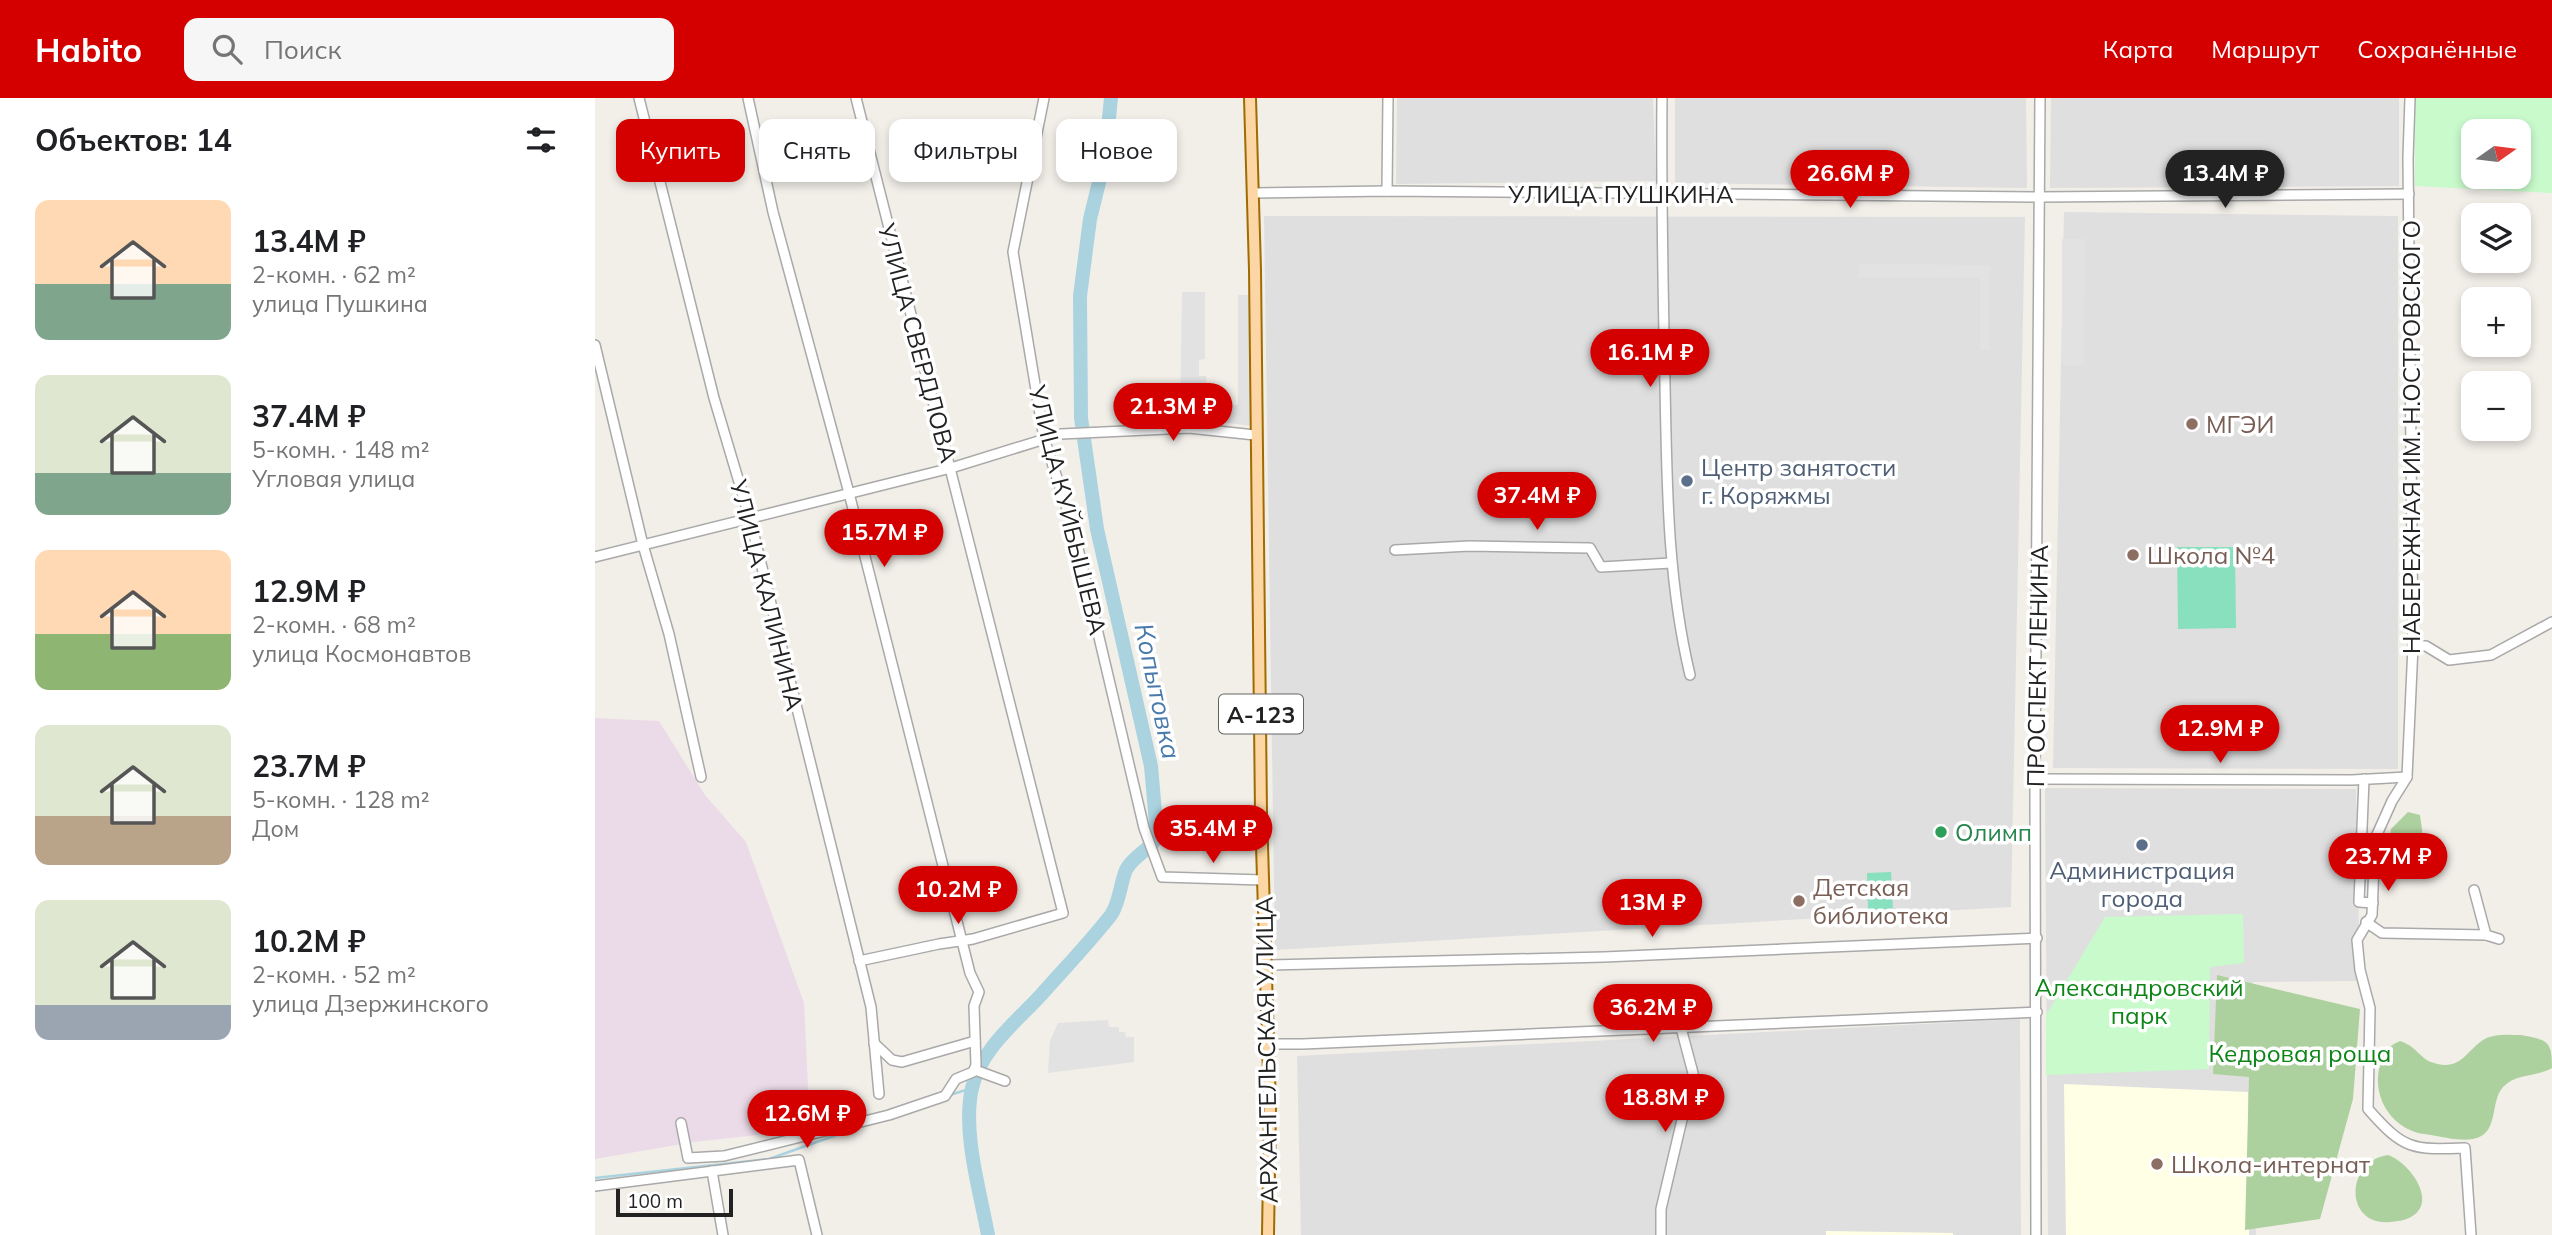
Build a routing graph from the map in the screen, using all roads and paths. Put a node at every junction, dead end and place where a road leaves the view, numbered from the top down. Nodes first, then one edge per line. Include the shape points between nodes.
1 (639, 98) edge
2 (748, 98) edge
3 (856, 98) edge
4 (1044, 98) edge
5 (1250, 98) edge
6 (1388, 98) edge
7 (1662, 98) edge
8 (2040, 98) edge
9 (2410, 98) edge
10 (1387, 191) junction
11 (1254, 193) junction
12 (1661, 194) junction
13 (2409, 194) junction
14 (2039, 197) junction
15 (595, 345) edge
16 (1255, 435) junction
17 (1044, 438) junction
18 (951, 468) junction
19 (849, 493) junction
20 (750, 519) junction
21 (643, 545) junction
22 (1395, 550) dead end
23 (595, 556) edge
24 (1671, 563) junction
25 (2552, 622) edge
26 (2413, 646) junction
27 (1690, 675) dead end
28 (701, 777) dead end
29 (2407, 777) junction
30 (2035, 779) junction
31 (2364, 779) junction
32 (1263, 880) junction
33 (2474, 890) dead end
34 (2373, 902) junction
35 (2367, 922) junction
36 (2486, 936) junction
37 (2036, 938) junction
38 (2498, 939) dead end
39 (962, 940) junction
40 (859, 961) junction
41 (1267, 965) junction
42 (2037, 1012) junction
43 (1681, 1028) junction
44 (976, 1042) junction
45 (874, 1044) junction
46 (1269, 1044) junction
47 (975, 1070) junction
48 (1005, 1081) dead end
49 (879, 1094) dead end
50 (681, 1123) dead end
51 (712, 1171) junction
52 (595, 1186) edge
53 (723, 1235) edge
54 (817, 1235) edge
55 (1268, 1235) edge
56 (1661, 1235) edge
57 (2036, 1235) edge
58 (2471, 1235) edge

1 - 20 street, УЛИЦА КАЛИНИНА via 714,398
2 - 19 street via 773,212
3 - 18 street, УЛИЦА СВЕРДЛОВА
4 - 17 street, УЛИЦА КУЙБЫШЕВА via 1013,252
5 - 11 main road, А-123
6 - 10 street
7 - 12 street
8 - 14 street, ПРОСПЕКТ ЛЕНИНА
9 - 13 street, НАБЕРЕЖНАЯ ИМ. Н.ОСТРОВСКОГО
10 - 11 street, УЛИЦА ПУШКИНА
10 - 12 street, УЛИЦА ПУШКИНА
11 - 16 main road, АРХАНГЕЛЬСКАЯ УЛИЦА / А-123
12 - 14 street, УЛИЦА ПУШКИНА
12 - 24 street
13 - 14 street, УЛИЦА ПУШКИНА
13 - 26 street, НАБЕРЕЖНАЯ ИМ. Н.ОСТРОВСКОГО
14 - 30 street, ПРОСПЕКТ ЛЕНИНА
15 - 21 street
16 - 17 street via 1189,428 1091,431
16 - 32 main road, АРХАНГЕЛЬСКАЯ УЛИЦА / А-123
17 - 18 street
17 - 32 street, УЛИЦА КУЙБЫШЕВА via 1073,527 1144,828 1162,877
18 - 19 street
18 - 39 street, УЛИЦА СВЕРДЛОВА via 1063,913
19 - 20 street
19 - 39 street
20 - 21 street
20 - 40 street, УЛИЦА КАЛИНИНА
21 - 23 street
21 - 28 street via 669,634
22 - 24 street via 1590,548 1601,567
24 - 27 street via 1678,626
25 - 26 street via 2491,655 2449,660 2433,649
26 - 29 street, НАБЕРЕЖНАЯ ИМ. Н.ОСТРОВСКОГО
29 - 31 street
29 - 34 street via 2375,839
30 - 31 street
30 - 37 street, ПРОСПЕКТ ЛЕНИНА
31 - 34 street via 2359,902
32 - 41 main road, АРХАНГЕЛЬСКАЯ УЛИЦА / А-123
33 - 36 street
34 - 35 street
35 - 36 street via 2382,933
35 - 58 street via 2357,940 2370,1008 2368,1108 2403,1143 2427,1150 2465,1149
36 - 38 street
37 - 41 street via 1604,957
37 - 42 street, ПРОСПЕКТ ЛЕНИНА
39 - 40 street
39 - 44 street via 979,992 974,1006
40 - 45 street, УЛИЦА КАЛИНИНА via 871,1007
41 - 46 main road, АРХАНГЕЛЬСКАЯ УЛИЦА / А-123
42 - 43 street
42 - 57 street, ПРОСПЕКТ ЛЕНИНА
43 - 46 street
43 - 56 street via 1693,1073 1661,1209
44 - 45 street via 902,1062 892,1060
44 - 47 street
45 - 49 street, УЛИЦА КАЛИНИНА
46 - 55 main road, АРХАНГЕЛЬСКАЯ УЛИЦА / А-123
47 - 48 street
47 - 50 street via 956,1079 944,1096 933,1100 724,1156 688,1158
51 - 52 street
51 - 53 street
51 - 54 street via 799,1160

